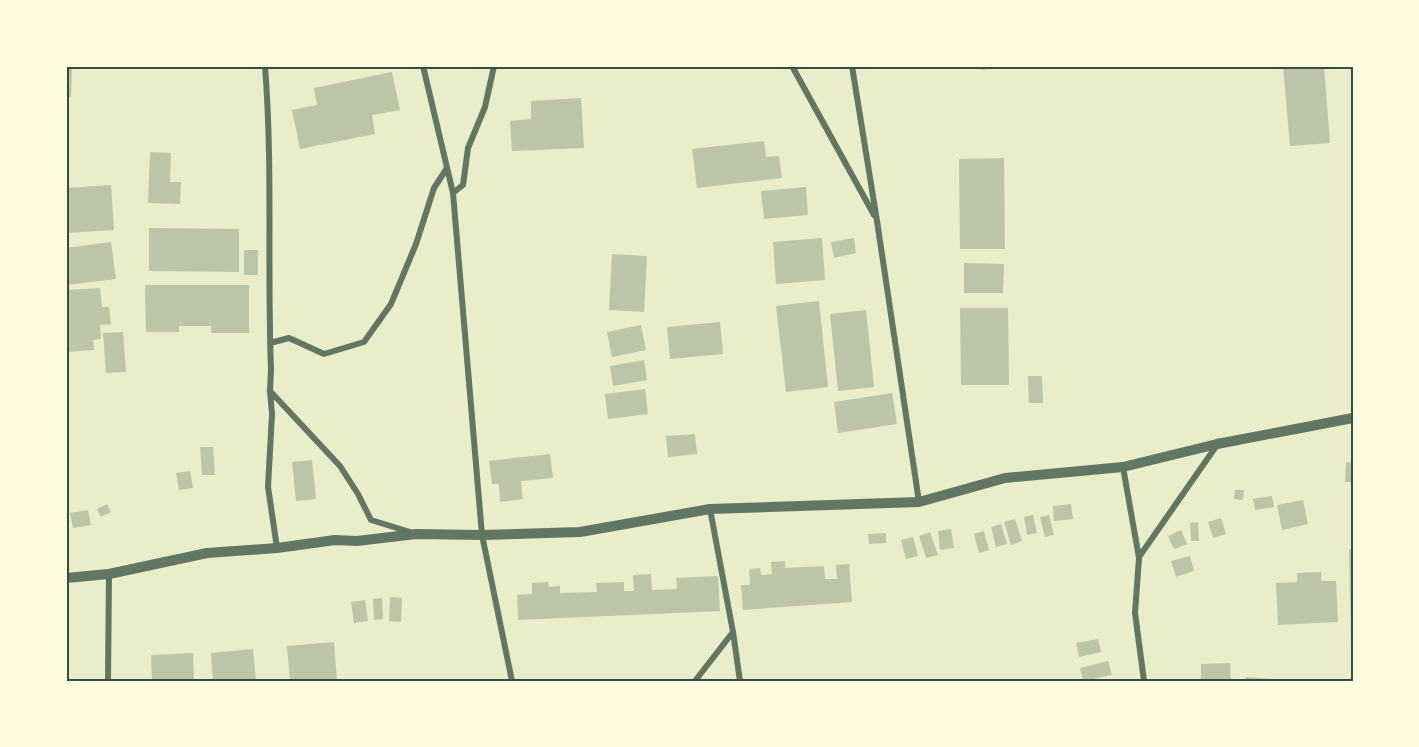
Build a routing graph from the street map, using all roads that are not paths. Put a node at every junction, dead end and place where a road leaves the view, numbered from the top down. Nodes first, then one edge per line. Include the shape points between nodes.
1 (265, 66) edge
2 (423, 66) edge
3 (494, 66) edge
4 (792, 66) edge
5 (852, 66) edge
6 (447, 168) junction
7 (453, 193) junction
8 (877, 221) junction
9 (270, 343) junction
10 (270, 391) junction
11 (1353, 418) edge
12 (1218, 444) junction
13 (1123, 466) junction
14 (919, 502) junction
15 (710, 509) junction
16 (416, 534) junction
17 (482, 535) junction
18 (276, 548) junction
19 (1139, 558) junction
20 (110, 574) junction
21 (66, 578) edge
22 (733, 632) junction
23 (108, 681) edge
24 (512, 681) edge
25 (695, 681) edge
26 (740, 681) edge
27 (1144, 681) edge

1 - 9 street
2 - 6 street
3 - 7 street via 485,107 468,148 463,185
4 - 8 street
5 - 8 street
6 - 7 street
6 - 9 street via 434,188 391,304 364,342 324,354 289,338
7 - 17 street
8 - 14 street
9 - 10 street
10 - 16 street via 340,466 371,520
10 - 18 street via 268,487
11 - 12 street
12 - 13 street
12 - 19 street
13 - 14 street via 1005,478
13 - 19 street
14 - 15 street
15 - 17 street via 580,532
15 - 22 street
16 - 17 street
16 - 18 street
17 - 24 street
18 - 20 street via 207,553
19 - 27 street via 1135,613
20 - 21 street
20 - 23 street
22 - 25 street
22 - 26 street

